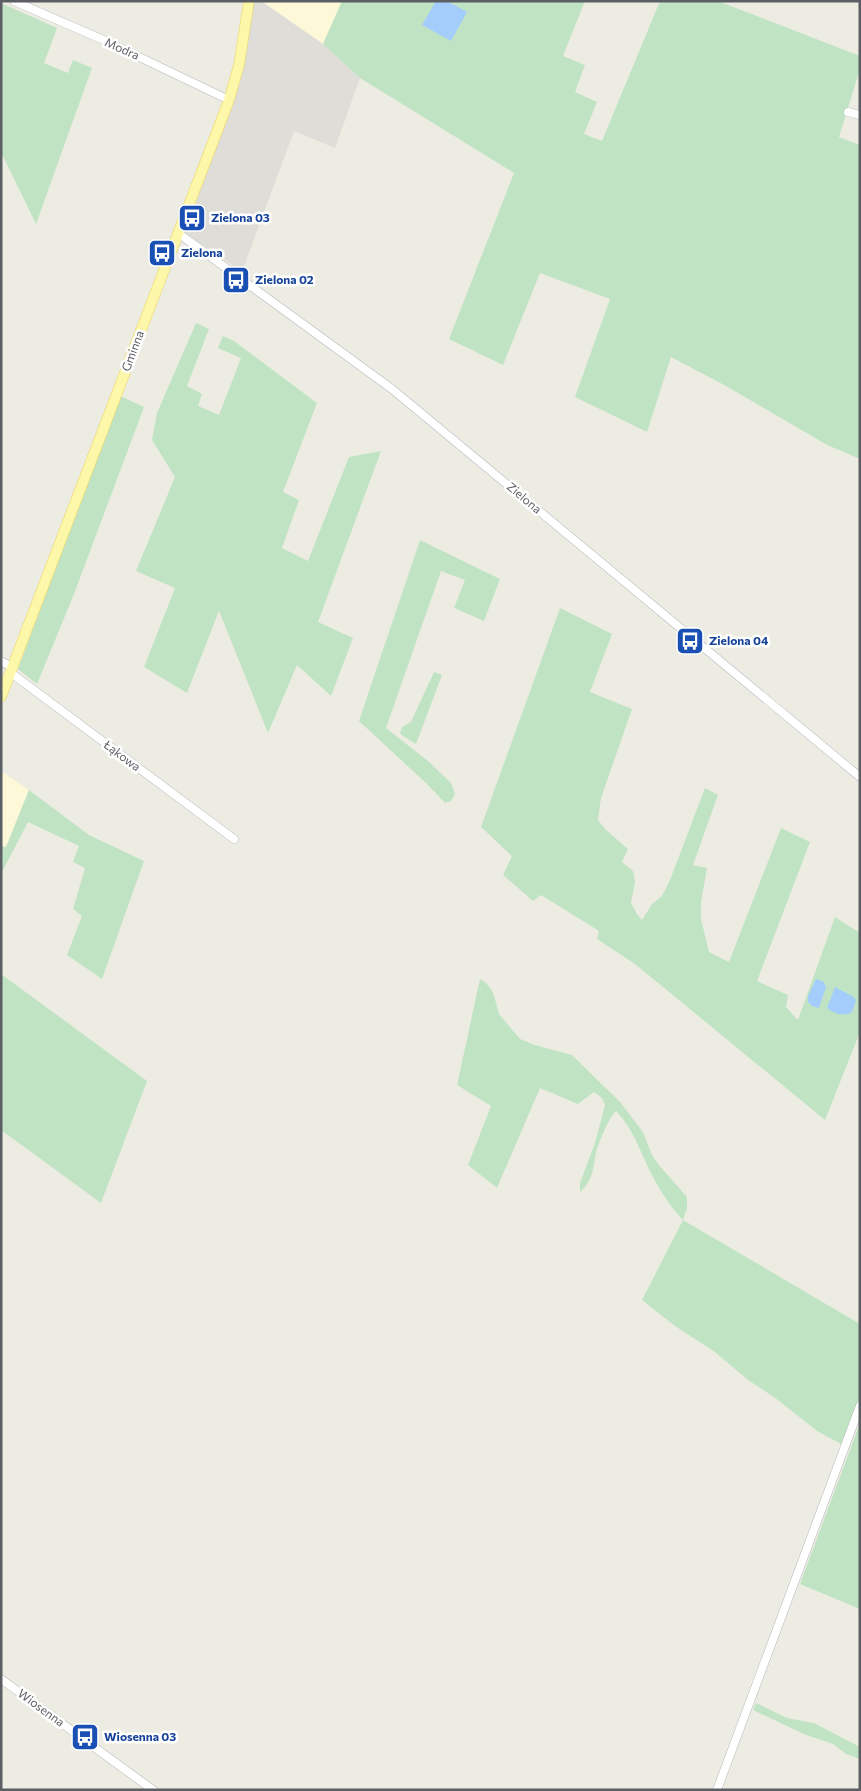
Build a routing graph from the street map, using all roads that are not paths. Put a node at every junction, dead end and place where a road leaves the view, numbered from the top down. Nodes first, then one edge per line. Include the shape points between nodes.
1 (14, 1) edge
2 (247, 2) edge
3 (229, 100) junction
4 (848, 112) dead end
5 (860, 115) edge
6 (178, 233) junction
7 (1, 661) edge
8 (12, 671) junction
9 (1, 698) edge
10 (860, 776) edge
11 (234, 838) dead end
12 (860, 1406) edge
13 (1, 1680) edge
14 (153, 1790) edge
15 (717, 1790) edge

1 - 3 street, Modra
2 - 3 main road, Gminna via 239,65
3 - 6 main road, Gminna
4 - 5 street
6 - 8 main road, Gminna
6 - 10 street, Zielona via 392,389
7 - 8 street, Łąkowa
8 - 9 main road, Gminna
8 - 11 street, Łąkowa
12 - 15 street
13 - 14 street, Wiosenna

